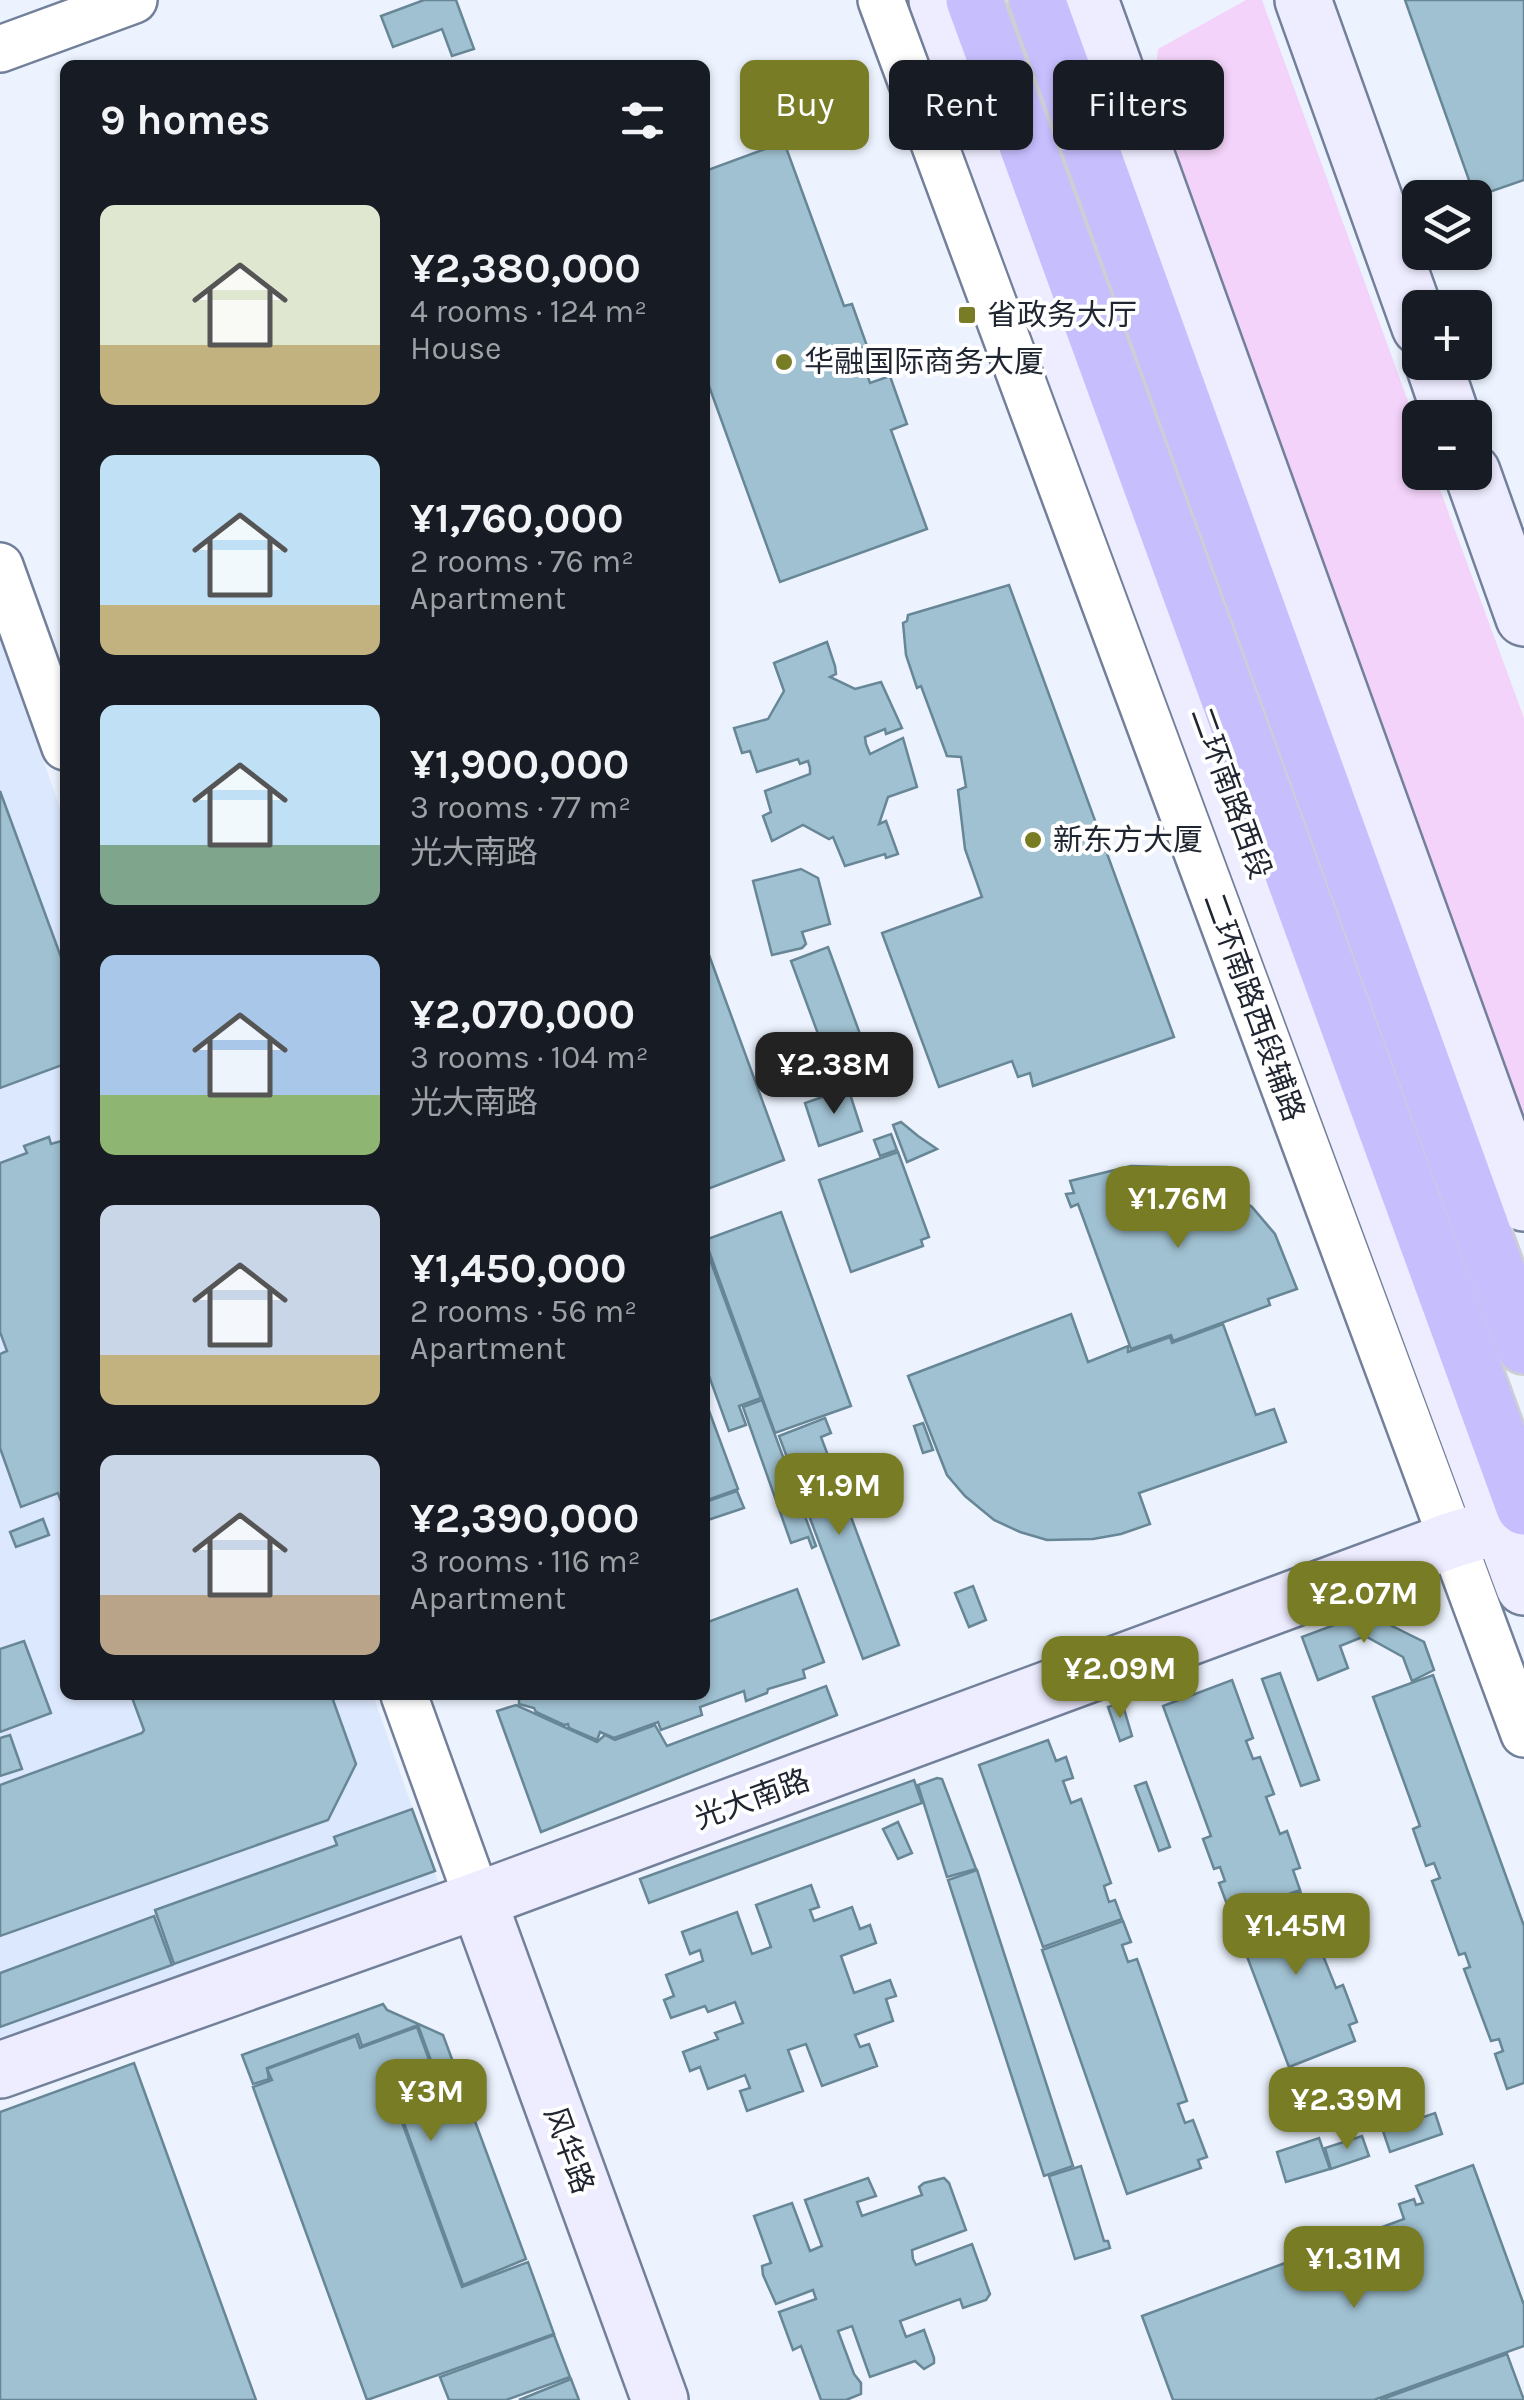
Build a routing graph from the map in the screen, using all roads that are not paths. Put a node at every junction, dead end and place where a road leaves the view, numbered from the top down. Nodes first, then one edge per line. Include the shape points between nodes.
1 (134, 0) edge
2 (881, 0) edge
3 (937, 0) edge
4 (974, 0) edge
5 (1038, 0) edge
6 (1090, 0) edge
7 (1303, 0) edge
8 (0, 49) edge
9 (1407, 290) edge
10 (1478, 490) edge
11 (0, 566) edge
12 (1524, 618) edge
13 (60, 734) edge
14 (1524, 1202) edge
15 (1524, 1346) edge
16 (1500, 1524) edge
17 (1524, 1587) edge
18 (406, 1700) edge
19 (1524, 1734) edge
20 (478, 1900) junction
21 (0, 2070) edge
22 (660, 2400) edge

1 - 8 street
2 - 16 street, 二环南路西段辅路
3 - 16 main road, 二环南路西段
4 - 16 highway, 二环南路西段
5 - 15 highway
6 - 14 main road
7 - 9 main road
10 - 12 main road
11 - 13 street
16 - 17 main road, 二环南路西段
16 - 19 street, 二环南路西段辅路
16 - 20 main road, 光大南路
18 - 20 street
20 - 21 main road, 光大南路
20 - 22 main road, 风华路

